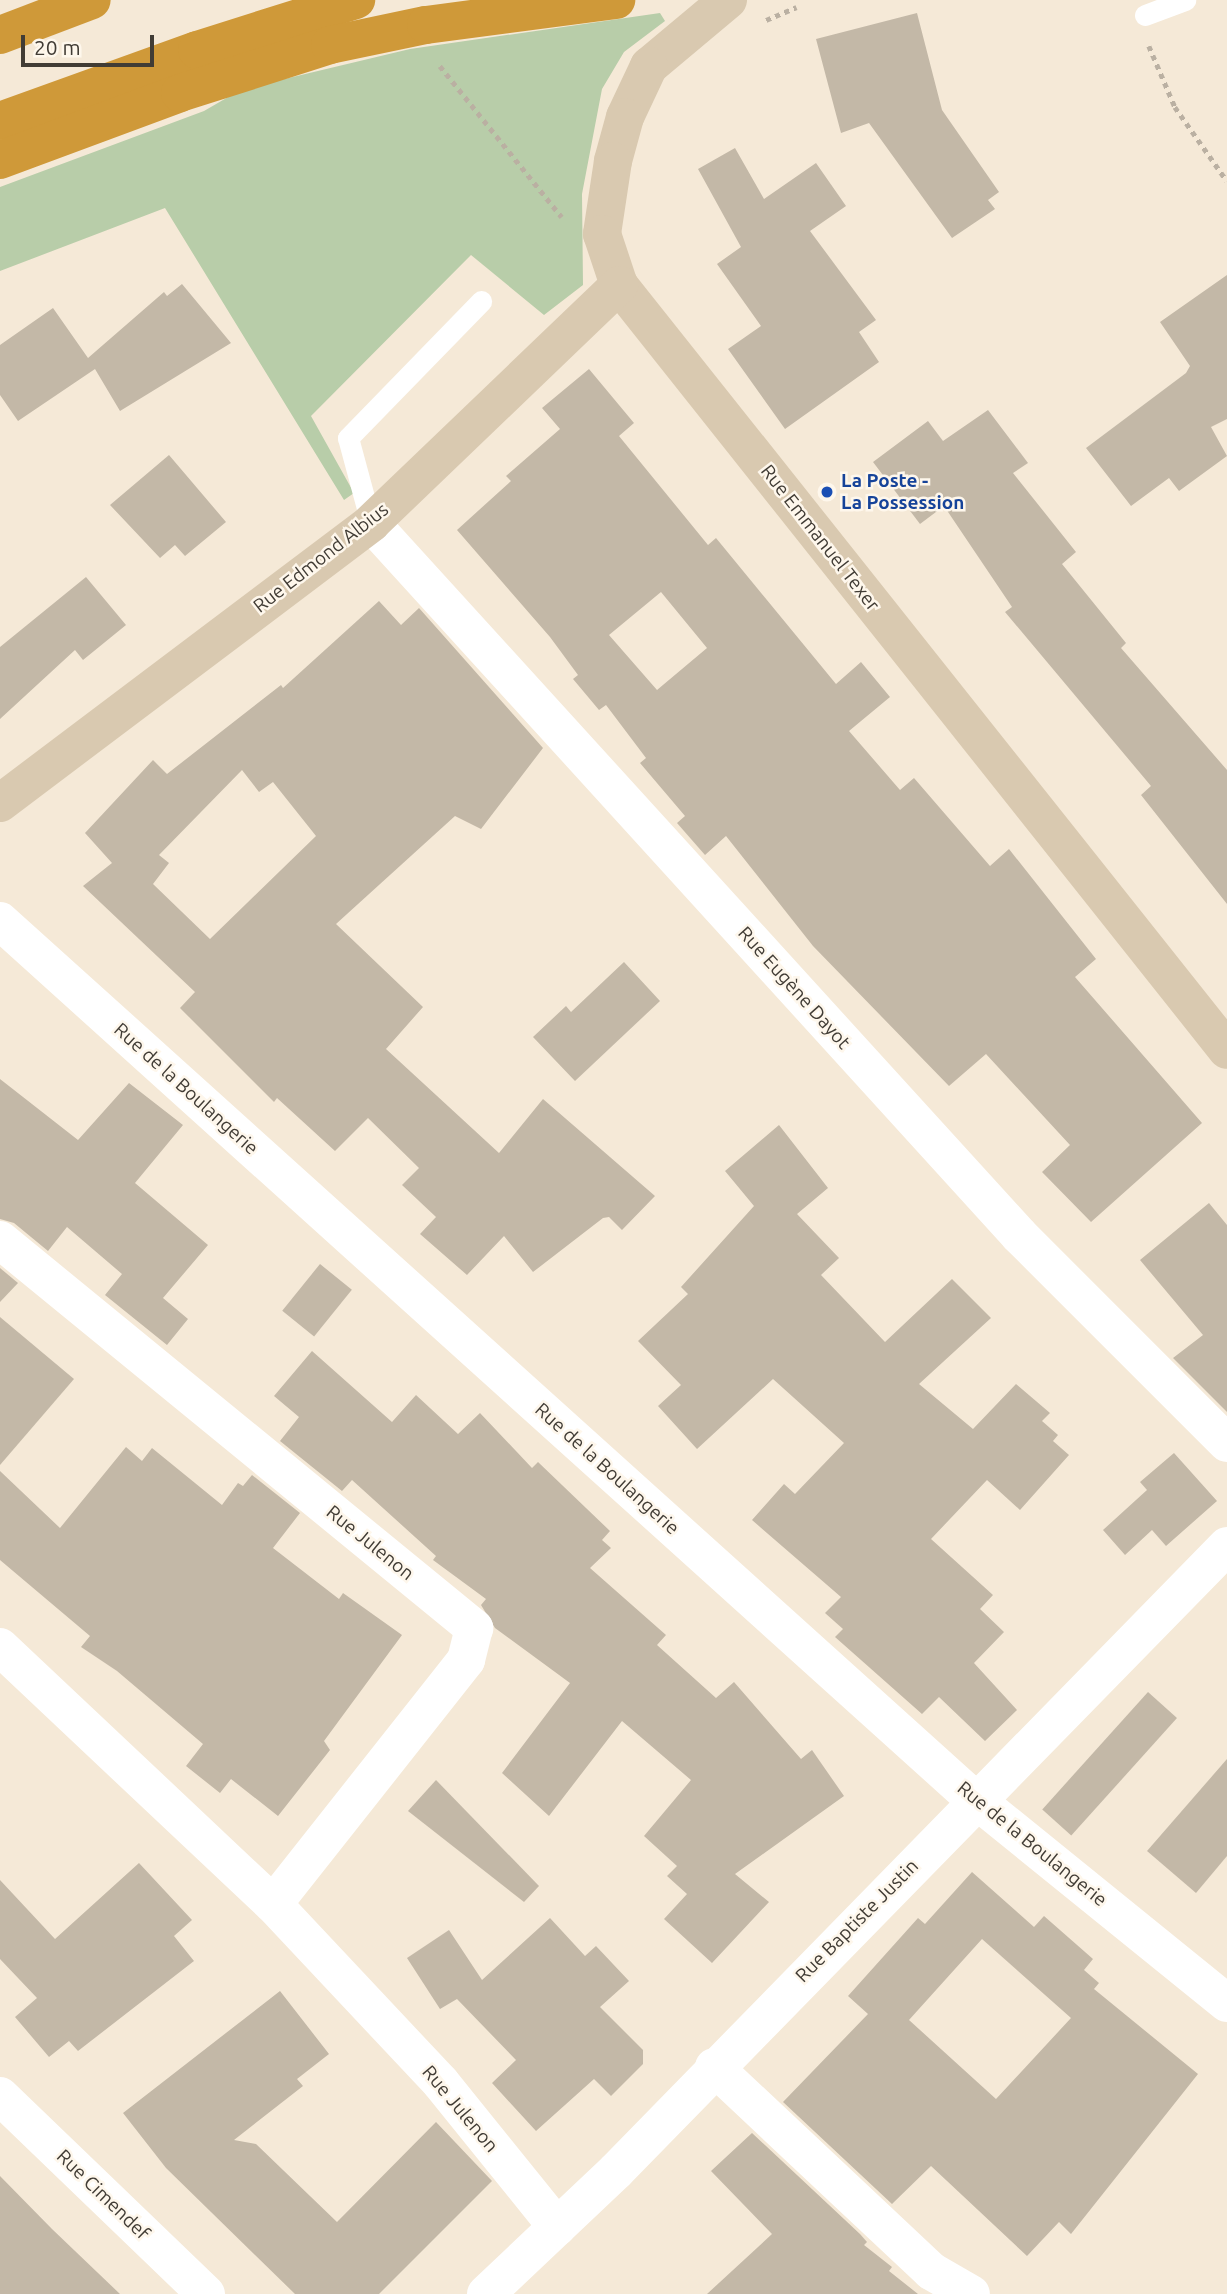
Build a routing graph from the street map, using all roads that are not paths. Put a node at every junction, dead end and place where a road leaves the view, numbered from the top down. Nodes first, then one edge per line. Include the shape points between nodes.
1 (92, 0) edge
2 (356, 0) edge
3 (616, 0) edge
4 (728, 0) edge
5 (1185, 0) edge
6 (1145, 15) road end
7 (0, 35) edge
8 (0, 121) edge
9 (0, 160) edge
10 (619, 285) junction
11 (481, 300) dead end
12 (371, 523) junction
13 (0, 803) edge
14 (0, 921) edge
15 (1227, 1051) edge
16 (0, 1240) edge
17 (1227, 1443) edge
18 (1227, 1546) edge
19 (0, 1647) edge
20 (977, 1800) junction
21 (272, 1904) junction
22 (1227, 2003) edge
23 (714, 2067) junction
24 (0, 2095) edge
25 (557, 2227) junction
26 (206, 2294) edge
27 (486, 2294) edge
28 (971, 2294) edge

1 - 7 highway
2 - 8 highway via 197,50
3 - 9 highway via 426,25 330,46 180,93
4 - 10 street, Rue Emmanuel Texer via 649,66 625,117 612,161 602,234
5 - 6 lane
10 - 12 street, Rue Edmond Albius
10 - 15 street, Rue Emmanuel Texer
11 - 12 lane via 348,438
12 - 13 street, Rue Edmond Albius
12 - 17 street, Rue Eugène Dayot via 1010,1225 1169,1390
14 - 20 street, Rue de la Boulangerie
16 - 21 street, Rue Julenon via 474,1628 466,1660
18 - 20 street, Rue Baptiste Justin
19 - 21 street, Rue Julenon
20 - 22 street, Rue de la Boulangerie
20 - 23 street, Rue Baptiste Justin
21 - 25 street, Rue Julenon via 441,2083
23 - 25 street, Rue Baptiste Justin
23 - 28 street via 931,2271
24 - 26 street, Rue Cimendef
25 - 27 street, Rue Baptiste Justin

